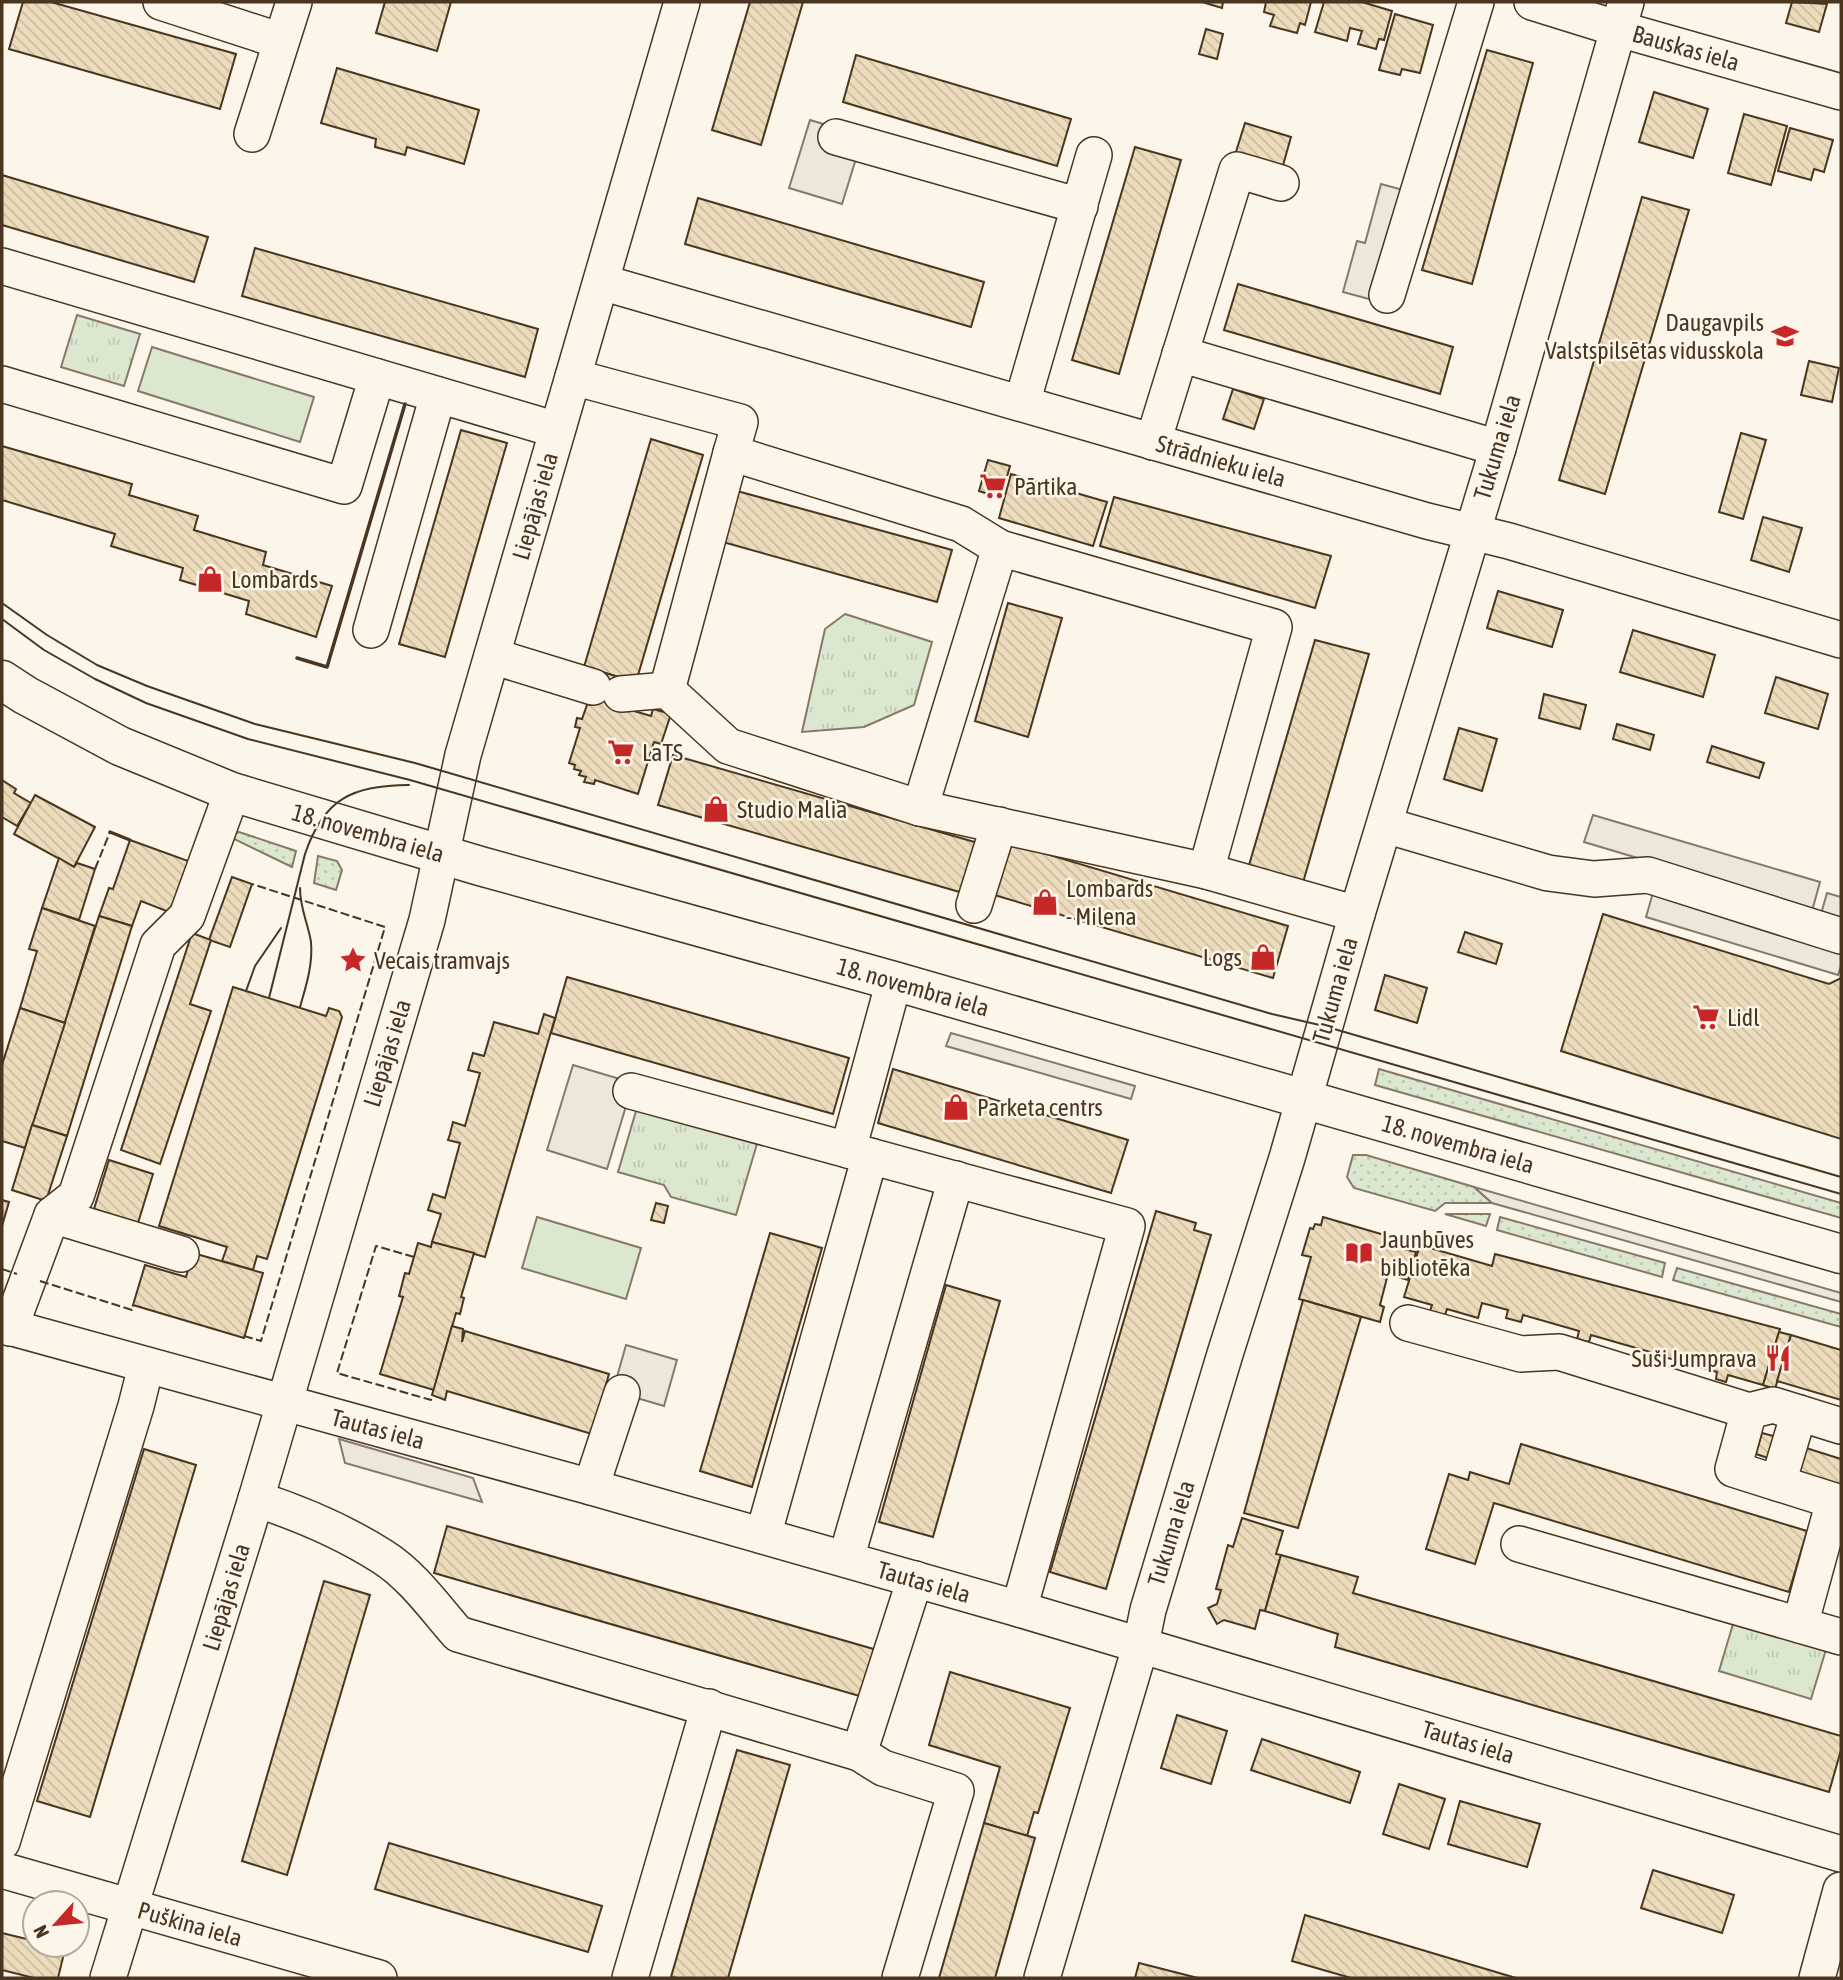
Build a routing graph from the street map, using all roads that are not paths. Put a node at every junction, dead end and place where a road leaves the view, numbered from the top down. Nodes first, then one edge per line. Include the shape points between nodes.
1 (293, 2) edge
2 (682, 2) edge
3 (1476, 2) edge
4 (1532, 2) edge
5 (173, 4) edge
6 (1623, 15) edge
7 (281, 41) junction
8 (1841, 92) edge
9 (252, 134) dead end
10 (835, 136) dead end
11 (1094, 155) dead end
12 (1281, 183) dead end
13 (1080, 206) junction
14 (2, 267) edge
15 (601, 282) junction
16 (1387, 296) dead end
17 (1180, 354) junction
18 (377, 377) junction
19 (573, 377) junction
20 (2, 384) edge
21 (438, 395) junction
22 (1022, 404) junction
23 (557, 430) junction
24 (1153, 442) junction
25 (1497, 448) junction
26 (731, 453) junction
27 (1472, 531) junction
28 (1000, 548) junction
29 (371, 630) dead end
30 (1841, 640) edge
31 (492, 656) junction
32 (2, 680) edge
33 (667, 690) junction
34 (232, 792) junction
35 (920, 808) junction
36 (999, 825) junction
37 (1385, 825) junction
38 (442, 854) junction
39 (1206, 871) junction
40 (974, 905) dead end
41 (1357, 914) junction
42 (1841, 936) edge
43 (894, 981) junction
44 (631, 1091) dead end
45 (1303, 1100) junction
46 (859, 1153) junction
47 (956, 1179) junction
48 (52, 1215) junction
49 (181, 1254) dead end
50 (1841, 1254) edge
51 (1408, 1323) dead end
52 (6, 1326) edge
53 (146, 1366) junction
54 (622, 1393) dead end
55 (284, 1402) junction
56 (1749, 1411) junction
57 (1799, 1413) junction
58 (1841, 1426) edge
59 (1779, 1483) junction
60 (591, 1487) junction
61 (256, 1499) junction
62 (1838, 1502) edge
63 (763, 1536) junction
64 (1519, 1544) dead end
65 (846, 1559) junction
66 (915, 1579) junction
67 (1019, 1609) junction
68 (1800, 1625) junction
69 (1841, 1637) edge
70 (1141, 1644) junction
71 (709, 1707) junction
72 (859, 1753) junction
73 (2, 1842) edge
74 (1841, 1854) edge
75 (2, 1870) edge
76 (1841, 1890) edge
77 (130, 1907) junction
78 (108, 1978) edge
79 (379, 1978) edge
80 (630, 1978) edge
81 (900, 1978) edge
82 (1042, 1978) edge
83 (1817, 1978) edge

1 - 7 street
2 - 15 street, Liepājas iela
3 - 16 street
4 - 6 street, Bauskas iela
5 - 7 street
6 - 8 street, Bauskas iela
6 - 25 street, Tukuma iela
7 - 9 street
10 - 13 street
11 - 13 street
12 - 17 street via 1237,170
13 - 22 street
14 - 18 street
15 - 19 street, Liepājas iela
15 - 22 street, Strādnieku iela
17 - 24 street
17 - 25 street
18 - 20 street via 344,486
18 - 21 street
19 - 23 street, Liepājas iela
19 - 26 street via 740,422
21 - 23 street
21 - 29 street
22 - 24 street, Strādnieku iela
23 - 31 street, Liepājas iela
24 - 27 street, Strādnieku iela
25 - 27 street, Tukuma iela
26 - 28 street via 961,524
26 - 33 street
27 - 30 street, Strādnieku iela
27 - 37 street, Tukuma iela
28 - 35 street
28 - 39 street via 1274,627
31 - 33 street via 607,691
31 - 38 street, Liepājas iela via 463,755
32 - 34 main road, 18. novembra iela via 120,746
33 - 35 street via 728,746
34 - 38 main road, 18. novembra iela
34 - 48 street via 187,916 158,945 76,1196
35 - 36 street
36 - 39 street
36 - 40 street
37 - 41 street, Tukuma iela
37 - 42 street via 1572,878 1648,876
38 - 43 main road, 18. novembra iela
38 - 55 street, Liepājas iela via 427,920
39 - 41 street
41 - 45 street, Tukuma iela
43 - 45 main road, 18. novembra iela
43 - 46 street
44 - 46 street
45 - 50 main road, 18. novembra iela
45 - 70 street, Tukuma iela
46 - 47 street
46 - 63 street
47 - 65 street
47 - 67 street via 1128,1226
48 - 49 street
48 - 52 street
51 - 56 street via 1521,1354 1559,1352
52 - 53 street, Tautas iela
53 - 55 street, Tautas iela
53 - 73 street
54 - 60 street
55 - 60 street, Tautas iela
55 - 61 street, Liepājas iela
56 - 57 street via 1773,1405
56 - 59 street via 1733,1469
57 - 58 street
57 - 59 street
59 - 62 street
60 - 63 street, Tautas iela
61 - 71 street via 294,1511 385,1557 458,1634
61 - 77 street, Liepājas iela
62 - 68 street
63 - 65 street, Tautas iela
64 - 68 street
65 - 66 street, Tautas iela
66 - 67 street, Tautas iela
66 - 72 street
67 - 70 street, Tautas iela
68 - 69 street
70 - 74 street, Tautas iela
70 - 82 street, Tukuma iela
71 - 72 street
71 - 80 street
72 - 81 street via 883,1768 956,1791
75 - 77 street, Puškina iela
76 - 83 street
77 - 78 street, Liepājas iela
77 - 79 street, Puškina iela

